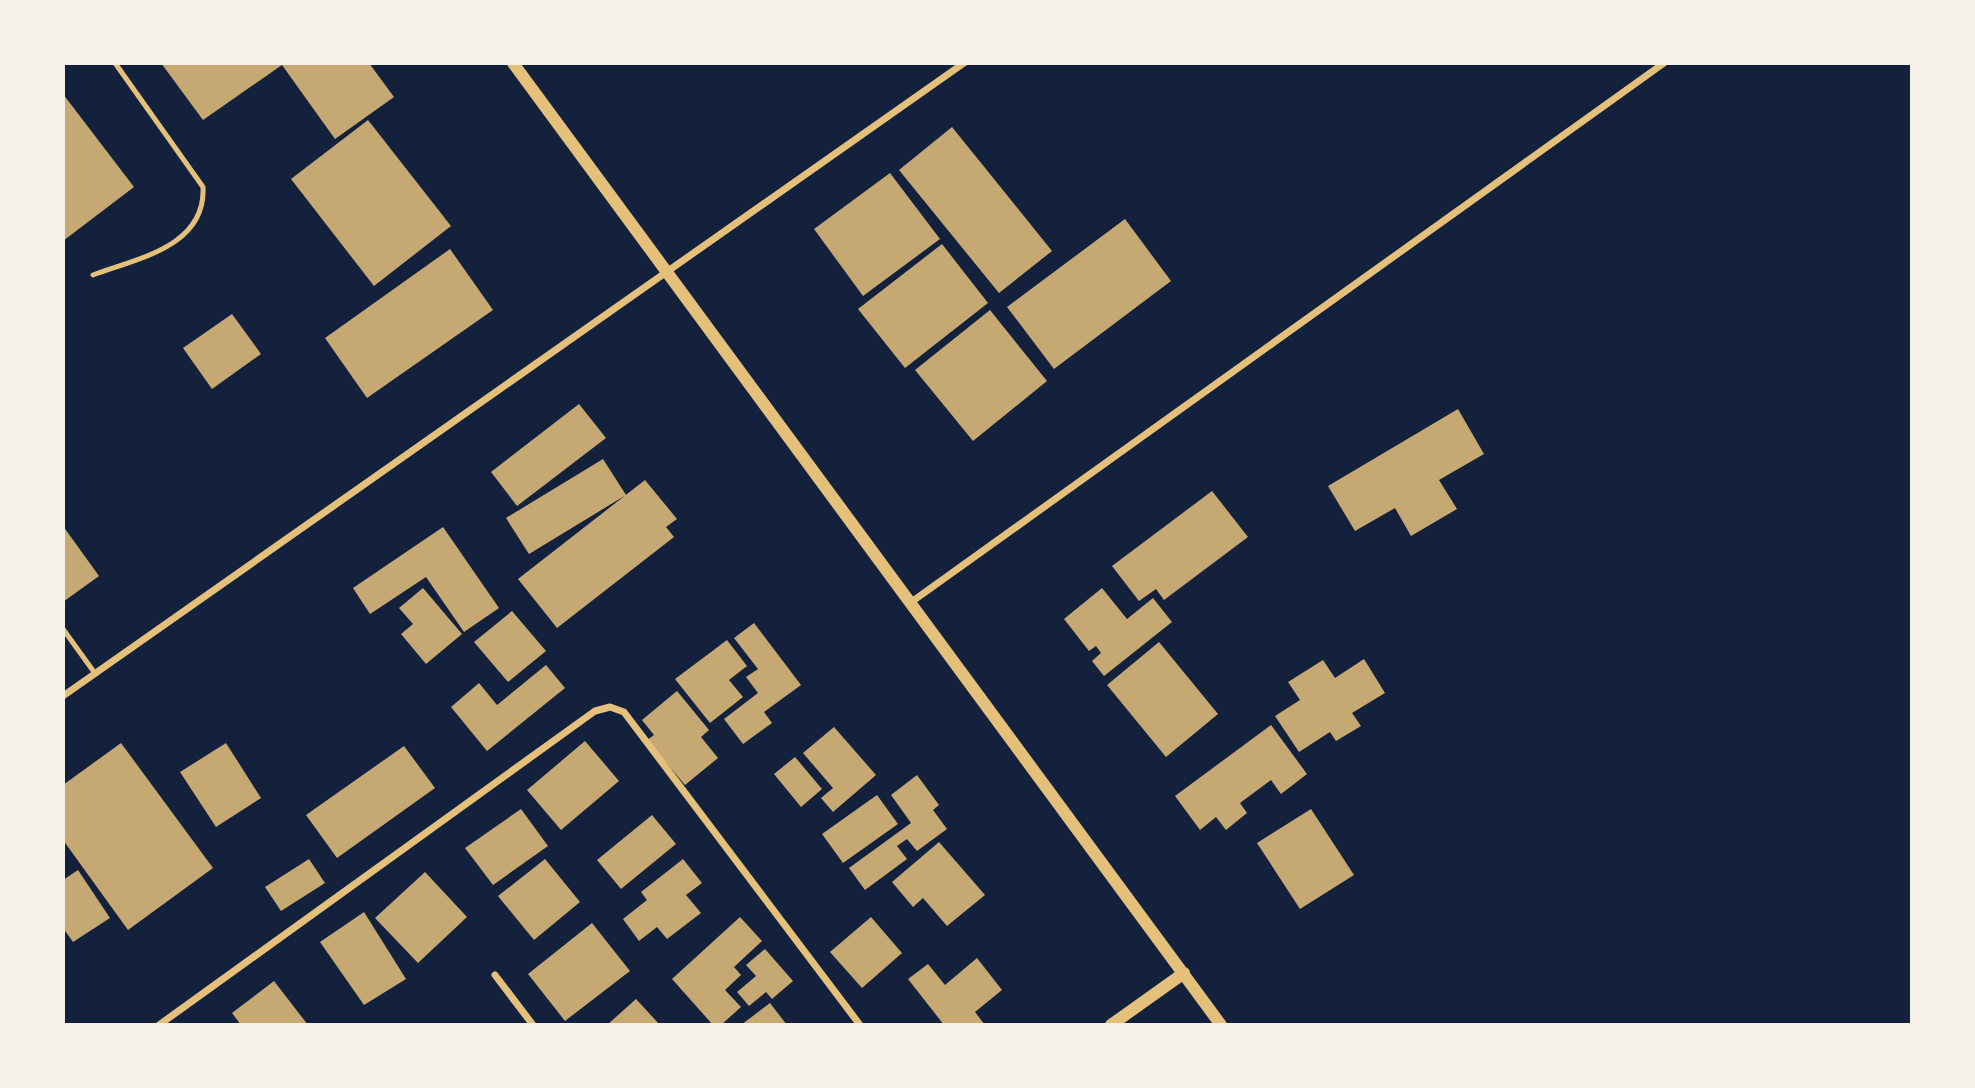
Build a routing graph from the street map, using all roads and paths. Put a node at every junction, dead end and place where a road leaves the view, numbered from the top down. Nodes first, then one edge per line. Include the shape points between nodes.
1 (115, 63) edge
2 (513, 63) edge
3 (964, 63) edge
4 (1664, 63) edge
5 (666, 270) junction
6 (93, 275) dead end
7 (909, 604) junction
8 (63, 629) edge
9 (94, 672) junction
10 (63, 696) edge
11 (1184, 973) junction
12 (495, 975) dead end
13 (159, 1025) edge
14 (533, 1025) edge
15 (860, 1025) edge
16 (1111, 1025) edge
17 (1221, 1025) edge

1 - 6 lane via 202,187 204,206 195,227 163,249
2 - 5 street
3 - 5 street
4 - 7 street
5 - 7 street
5 - 9 street
7 - 11 street
8 - 9 lane
9 - 10 street
11 - 16 street
11 - 17 street
12 - 14 street
13 - 15 street via 595,711 610,707 624,712

